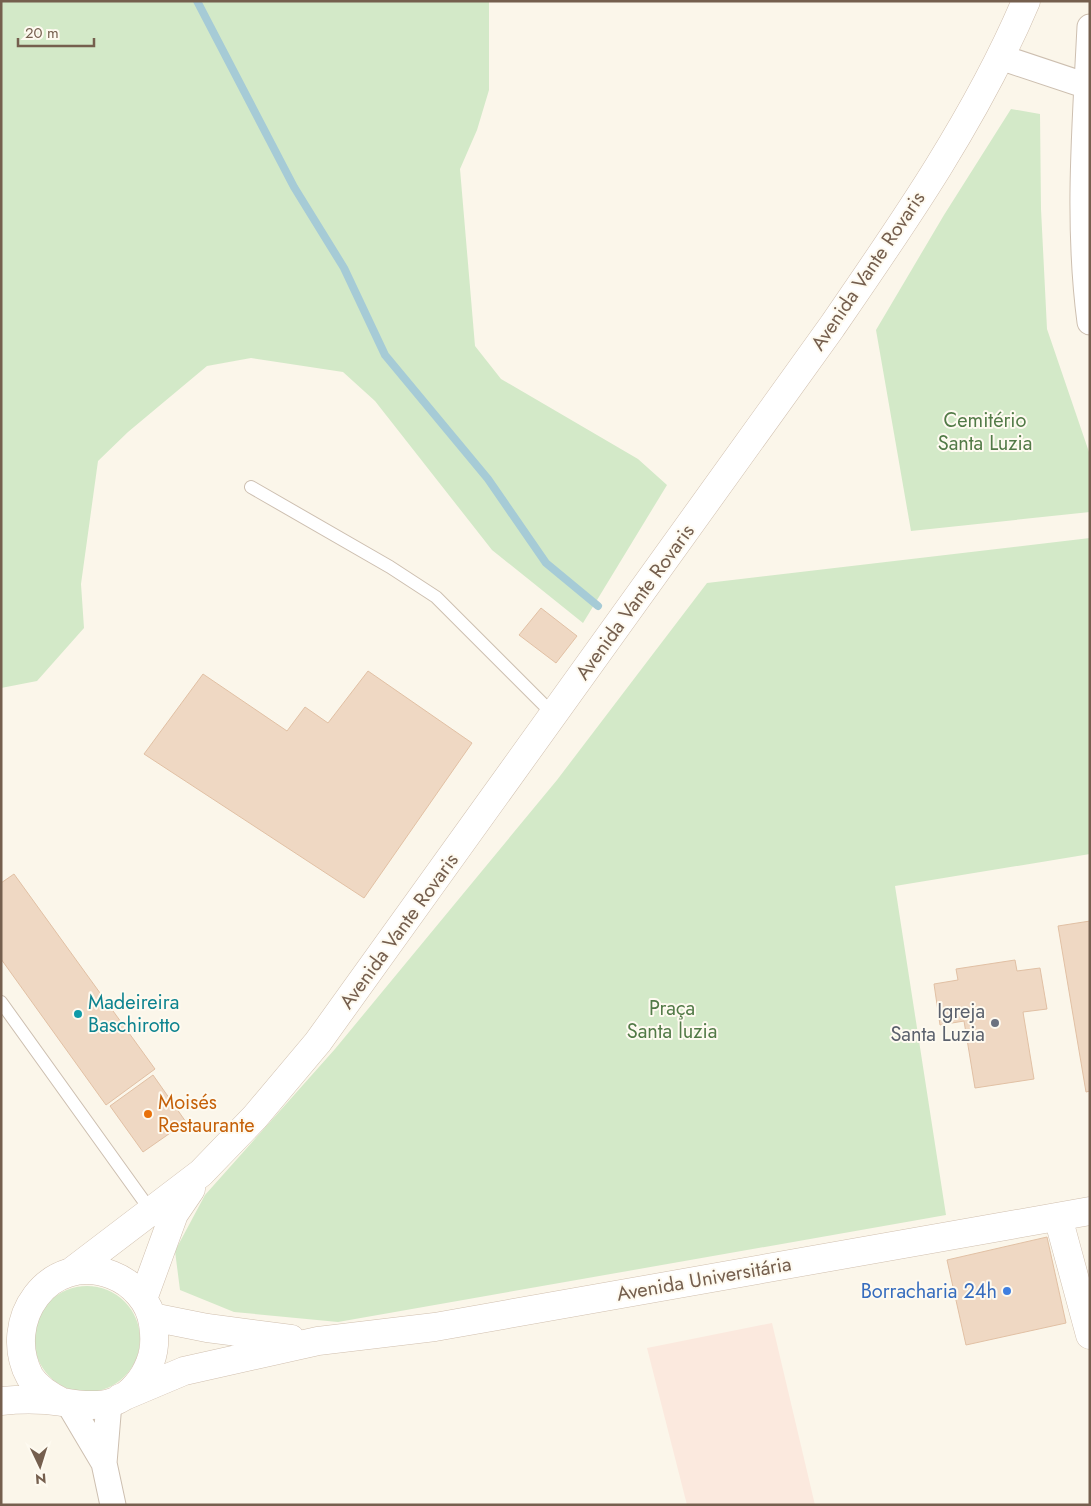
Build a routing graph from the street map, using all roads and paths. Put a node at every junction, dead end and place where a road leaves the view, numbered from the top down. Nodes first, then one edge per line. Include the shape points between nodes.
1 (1026, 1) edge
2 (1090, 27) edge
3 (1000, 57) junction
4 (1087, 86) junction
5 (1086, 177) edge
6 (1090, 322) edge
7 (251, 487) dead end
8 (554, 715) junction
9 (1, 1002) edge
10 (201, 1173) junction
11 (1090, 1211) edge
12 (151, 1212) junction
13 (1058, 1217) junction
14 (71, 1272) junction
15 (148, 1308) junction
16 (11, 1330) edge
17 (1090, 1335) edge
18 (318, 1341) junction
19 (1, 1401) edge
20 (114, 1401) junction
21 (66, 1403) junction
22 (104, 1464) junction
23 (113, 1505) edge

1 - 3 main road, Avenida Vante Rovaris
2 - 4 street
3 - 4 street
3 - 8 main road, Avenida Vante Rovaris via 938,167 892,240
4 - 5 street
5 - 6 street via 1084,281
7 - 8 lane via 404,575 436,597
8 - 10 main road, Avenida Vante Rovaris via 318,1042 255,1117
9 - 12 lane
10 - 12 main road, Avenida Vante Rovaris
10 - 15 main road, Avenida Vante Rovaris via 174,1214
11 - 13 main road, Avenida Universitária
12 - 14 main road, Avenida Vante Rovaris
13 - 17 main road
13 - 18 main road, Avenida Universitária via 444,1325
14 - 15 main road via 87,1270 111,1274 132,1286
14 - 16 main road via 48,1282 30,1299
15 - 18 main road, Avenida Universitária via 262,1336
15 - 20 main road via 156,1340 151,1363 139,1384
16 - 21 main road via 31,1378 45,1393
18 - 20 main road, Avenida Universitária via 184,1372
19 - 21 main road
20 - 21 main road via 87,1407
20 - 22 street
21 - 22 street
22 - 23 street

